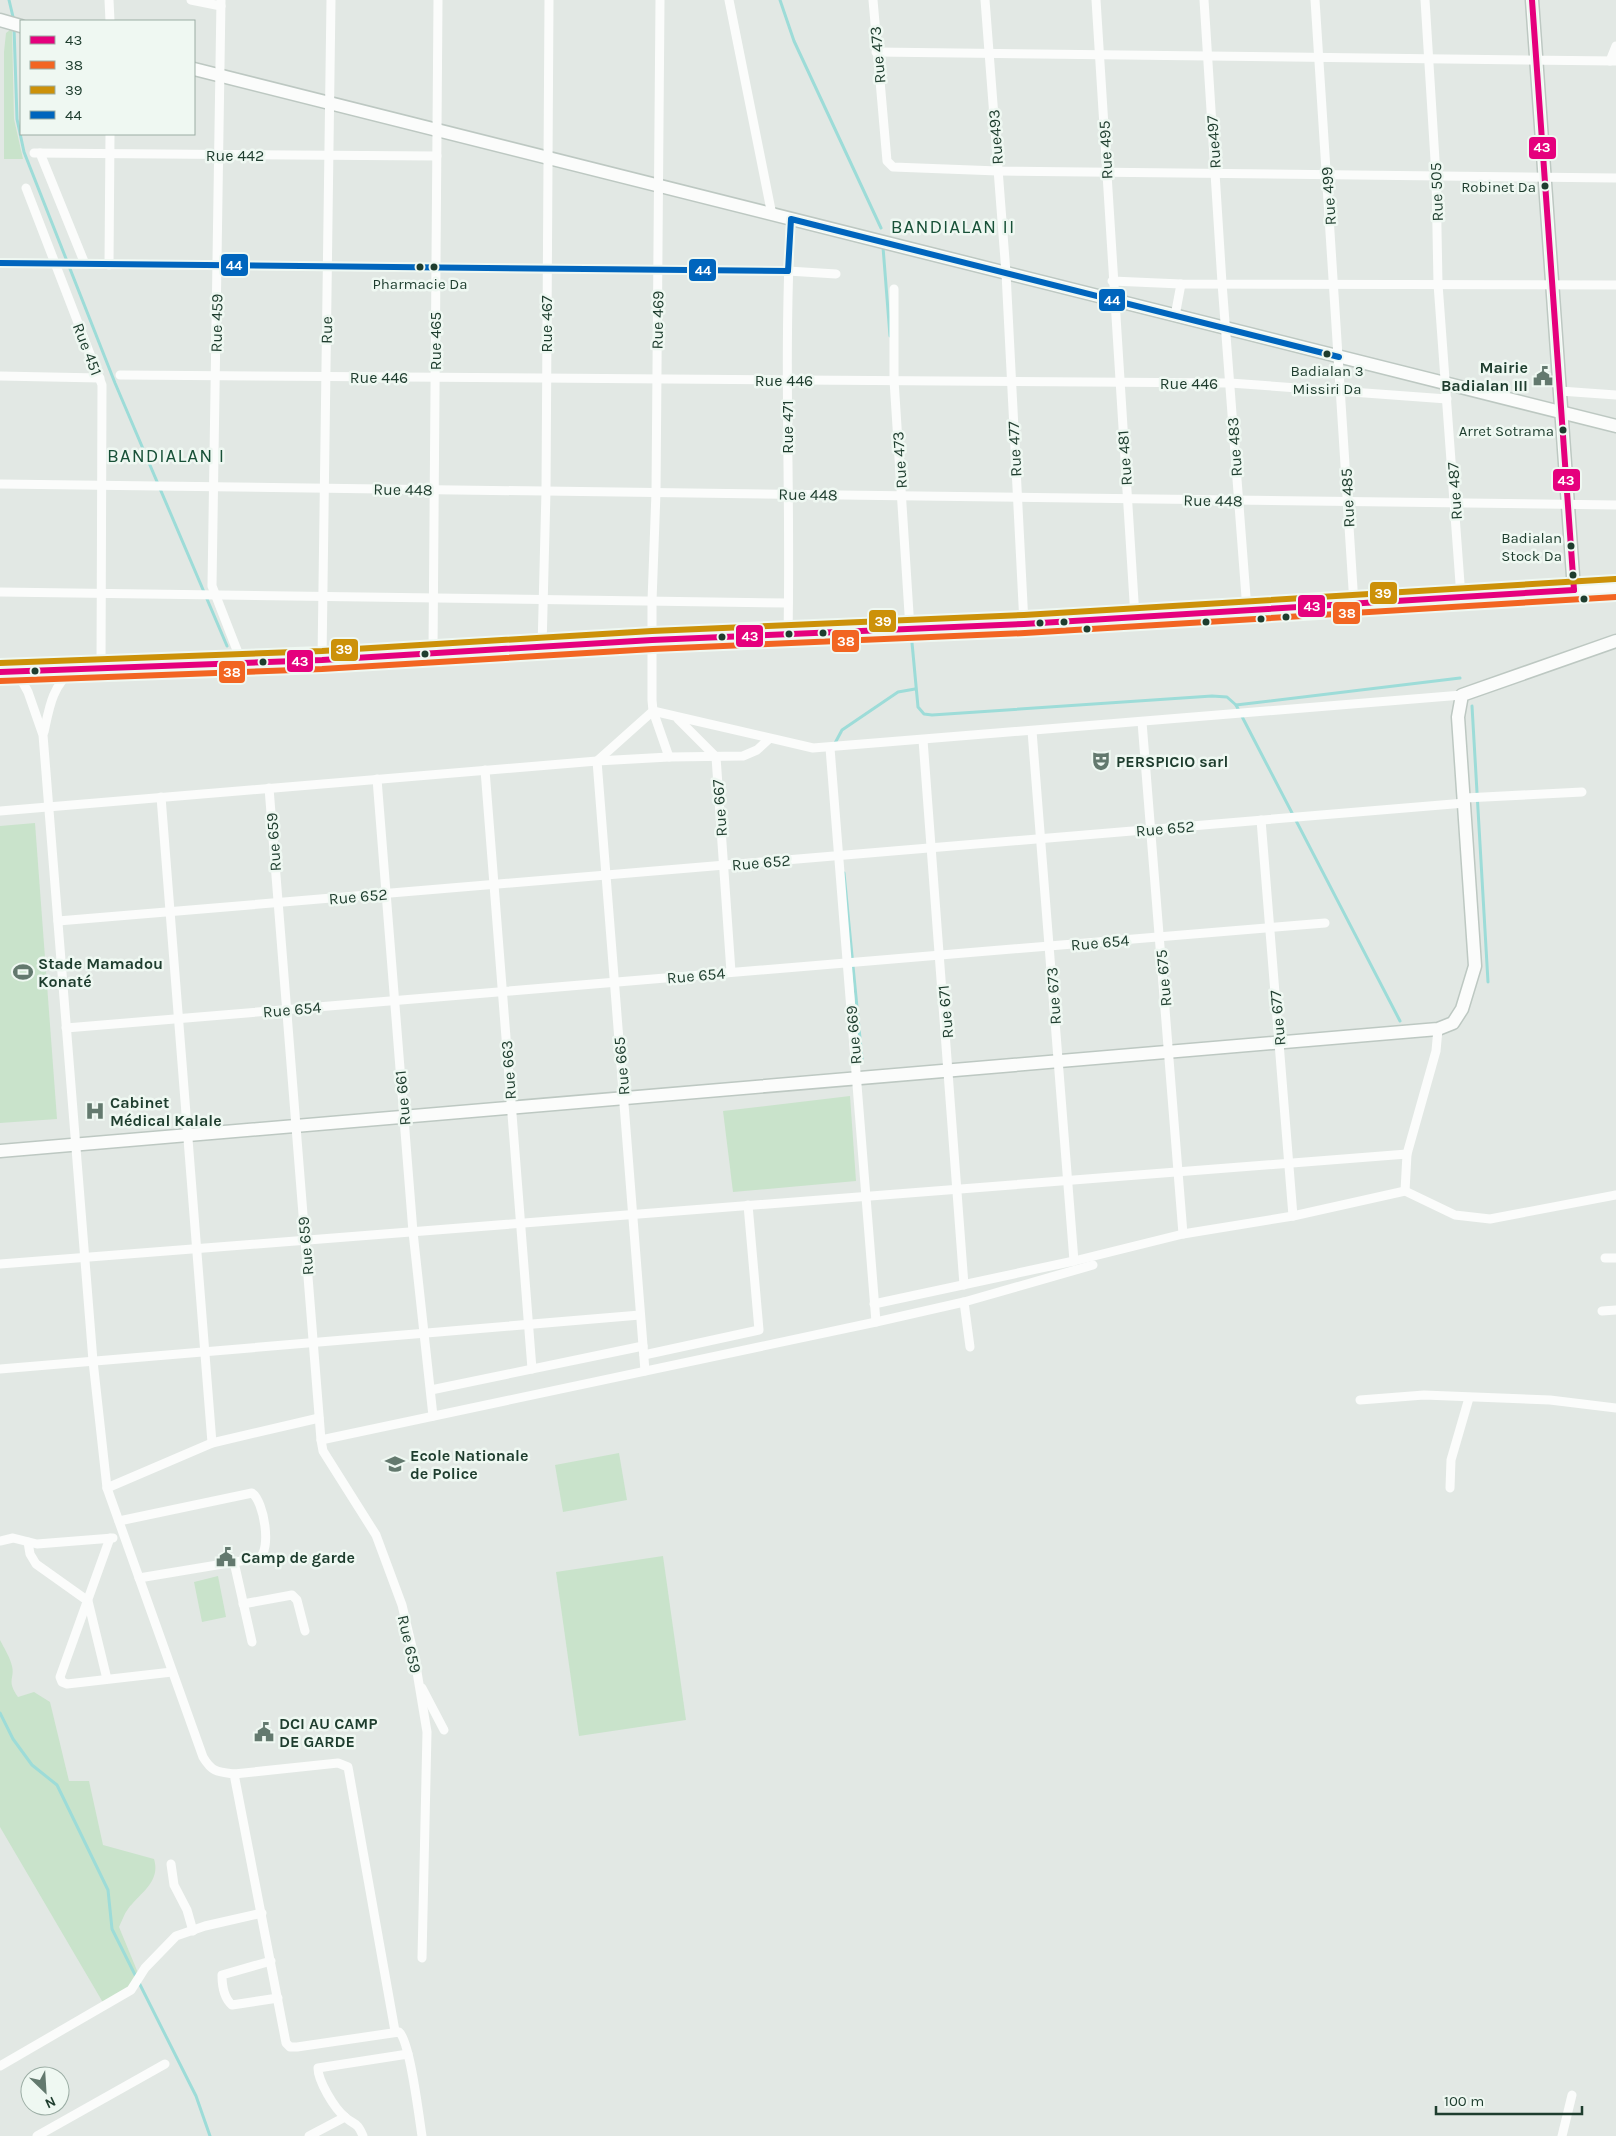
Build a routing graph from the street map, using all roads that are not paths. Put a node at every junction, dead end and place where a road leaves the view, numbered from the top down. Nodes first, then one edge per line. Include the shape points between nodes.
1 (109, 0) edge
2 (191, 0) edge
3 (331, 0) edge
4 (438, 0) edge
5 (549, 0) edge
6 (660, 0) edge
7 (729, 0) edge
8 (873, 0) edge
9 (985, 0) edge
10 (1096, 0) edge
11 (1204, 0) edge
12 (1315, 0) edge
13 (1425, 0) edge
14 (1532, 0) edge
15 (221, 3) edge
16 (110, 20) edge
17 (1616, 46) edge
18 (876, 52) junction
19 (989, 54) junction
20 (1099, 55) junction
21 (1208, 56) junction
22 (1319, 57) junction
23 (1429, 59) junction
24 (1536, 60) junction
25 (1613, 61) edge
26 (195, 69) edge
27 (220, 76) junction
28 (329, 103) junction
29 (437, 130) junction
30 (110, 135) edge
31 (109, 154) junction
32 (219, 155) junction
33 (329, 156) junction
34 (437, 156) junction
35 (549, 158) junction
36 (998, 171) junction
37 (1106, 172) junction
38 (1215, 174) junction
39 (1327, 175) junction
40 (1436, 176) junction
41 (1544, 177) junction
42 (1616, 178) edge
43 (659, 186) junction
44 (26, 188) dead end
45 (772, 215) junction
46 (791, 219) junction
47 (0, 263) edge
48 (56, 264) junction
49 (85, 264) junction
50 (109, 265) junction
51 (217, 266) junction
52 (327, 267) junction
53 (436, 268) junction
54 (547, 269) junction
55 (658, 270) junction
56 (788, 271) junction
57 (1006, 273) junction
58 (836, 274) dead end
59 (1112, 281) junction
60 (1334, 283) junction
61 (1181, 284) junction
62 (1222, 284) junction
63 (1438, 284) junction
64 (1552, 284) junction
65 (1616, 285) edge
66 (894, 289) dead end
67 (1114, 300) junction
68 (1175, 316) junction
69 (1226, 329) junction
70 (1339, 357) junction
71 (120, 375) dead end
72 (0, 376) edge
73 (215, 376) junction
74 (326, 376) junction
75 (435, 377) junction
76 (100, 378) junction
77 (546, 378) junction
78 (656, 379) junction
79 (787, 380) junction
80 (894, 380) junction
81 (1011, 381) junction
82 (1119, 382) junction
83 (1230, 383) junction
84 (1446, 384) junction
85 (1560, 391) junction
86 (1342, 392) junction
87 (1616, 396) edge
88 (1447, 399) junction
89 (1561, 412) junction
90 (1616, 426) edge
91 (0, 484) edge
92 (102, 485) junction
93 (214, 486) junction
94 (324, 488) junction
95 (434, 489) junction
96 (546, 491) junction
97 (656, 492) junction
98 (788, 494) junction
99 (902, 495) junction
100 (1017, 497) junction
101 (1127, 498) junction
102 (1238, 500) junction
103 (1348, 501) junction
104 (1455, 503) junction
105 (1568, 504) junction
106 (1616, 505) edge
107 (1616, 588) edge
108 (1574, 590) junction
109 (0, 592) edge
110 (214, 592) junction
111 (102, 594) junction
112 (323, 597) junction
113 (1461, 597) junction
114 (433, 598) junction
115 (542, 600) junction
116 (652, 601) junction
117 (788, 603) junction
118 (1354, 604) junction
119 (1247, 610) junction
120 (1135, 617) junction
121 (1024, 624) junction
122 (910, 630) junction
123 (788, 634) junction
124 (652, 640) junction
125 (1616, 641) edge
126 (542, 648) junction
127 (433, 652) junction
128 (322, 660) junction
129 (242, 663) junction
130 (101, 669) junction
131 (72, 671) junction
132 (0, 672) edge
133 (17, 672) junction
134 (1462, 695) junction
135 (653, 712) junction
136 (678, 718) junction
137 (1142, 722) junction
138 (1032, 731) junction
139 (43, 735) junction
140 (769, 739) junction
141 (923, 740) junction
142 (830, 748) junction
143 (669, 757) junction
144 (716, 757) junction
145 (597, 761) junction
146 (485, 770) junction
147 (377, 779) junction
148 (269, 788) junction
149 (1582, 792) dead end
150 (161, 797) junction
151 (1465, 801) junction
152 (49, 807) junction
153 (0, 811) edge
154 (1261, 820) junction
155 (1151, 830) junction
156 (1041, 839) junction
157 (932, 848) junction
158 (838, 856) junction
159 (723, 865) junction
160 (606, 875) junction
161 (494, 884) junction
162 (386, 893) junction
163 (278, 902) junction
164 (170, 911) junction
165 (58, 921) junction
166 (1326, 923) dead end
167 (1270, 928) junction
168 (1160, 937) junction
169 (1049, 946) junction
170 (940, 955) junction
171 (847, 963) junction
172 (732, 972) junction
173 (614, 982) junction
174 (502, 992) junction
175 (394, 1000) junction
176 (287, 1009) junction
177 (179, 1018) junction
178 (66, 1028) junction
179 (1438, 1029) junction
180 (1279, 1042) junction
181 (1169, 1052) junction
182 (1058, 1061) junction
183 (949, 1070) junction
184 (856, 1078) junction
185 (623, 1098) junction
186 (511, 1107) junction
187 (403, 1116) junction
188 (296, 1126) junction
189 (188, 1135) junction
190 (76, 1144) junction
191 (0, 1150) edge
192 (1407, 1154) junction
193 (1288, 1163) junction
194 (1178, 1172) junction
195 (1068, 1180) junction
196 (958, 1189) junction
197 (1406, 1191) junction
198 (1616, 1195) edge
199 (865, 1196) junction
200 (748, 1205) junction
201 (633, 1214) junction
202 (1292, 1216) junction
203 (521, 1223) junction
204 (413, 1232) junction
205 (1183, 1234) junction
206 (305, 1240) junction
207 (197, 1248) junction
208 (84, 1257) junction
209 (1604, 1258) dead end
210 (1616, 1258) edge
211 (1074, 1261) junction
212 (0, 1264) edge
213 (1093, 1265) dead end
214 (964, 1284) junction
215 (964, 1302) junction
216 (874, 1304) junction
217 (1616, 1310) edge
218 (1602, 1311) dead end
219 (640, 1315) junction
220 (876, 1322) junction
221 (528, 1325) junction
222 (424, 1333) junction
223 (313, 1343) junction
224 (970, 1347) dead end
225 (643, 1351) junction
226 (205, 1352) junction
227 (93, 1361) junction
228 (0, 1369) edge
229 (532, 1369) junction
230 (645, 1371) junction
231 (431, 1390) junction
232 (1468, 1398) junction
233 (1360, 1400) dead end
234 (1616, 1408) edge
235 (433, 1416) junction
236 (319, 1418) junction
237 (321, 1440) junction
238 (212, 1443) junction
239 (107, 1488) junction
240 (1450, 1488) dead end
241 (119, 1521) junction
242 (124, 1536) junction
243 (110, 1538) junction
244 (0, 1541) edge
245 (28, 1542) junction
246 (234, 1562) junction
247 (139, 1578) junction
248 (88, 1601) junction
249 (243, 1604) junction
250 (305, 1631) dead end
251 (252, 1642) dead end
252 (172, 1672) junction
253 (107, 1679) junction
254 (419, 1682) junction
255 (444, 1730) dead end
256 (234, 1774) junction
257 (171, 1864) dead end
258 (262, 1913) junction
259 (193, 1931) junction
260 (422, 1958) dead end
261 (272, 1961) junction
262 (278, 1998) junction
263 (395, 2031) junction
264 (408, 2054) junction
265 (165, 2064) dead end
266 (0, 2066) edge
267 (1572, 2095) dead end
268 (345, 2117) junction
269 (325, 2132) edge
270 (37, 2136) edge
271 (309, 2136) edge
272 (363, 2136) edge
273 (422, 2136) edge
274 (1562, 2136) edge

1 - 16 street
2 - 15 street
3 - 28 street, Rue
4 - 29 street, Rue 465
5 - 35 street, Rue 467
6 - 43 street, Rue 469
7 - 45 street
8 - 18 street, Rue 473
9 - 19 street, Rue493
10 - 20 street, Rue 495
11 - 21 street, Rue497
12 - 22 street, Rue 499
13 - 23 street, Rue 505
14 - 24 street
15 - 27 street, Rue 459
17 - 25 street
18 - 19 street
18 - 36 street, Rue 473 via 887,161 893,167
19 - 20 street
19 - 36 street, Rue493
20 - 21 street
20 - 37 street, Rue 495
21 - 22 street
21 - 38 street, Rue497
22 - 23 street
22 - 39 street, Rue 499
23 - 24 street
23 - 40 street, Rue 505
24 - 25 street
24 - 41 street
26 - 27 street
27 - 28 street
27 - 32 street, Rue 459
28 - 29 street
28 - 33 street, Rue
29 - 34 street, Rue 465
29 - 35 street
30 - 31 street
31 - 32 street, Rue 442
31 - 49 street, Rue 442 via 37,153
31 - 50 street
32 - 33 street, Rue 442
32 - 51 street, Rue 459
33 - 34 street, Rue 442
33 - 52 street, Rue
34 - 53 street, Rue 465
35 - 43 street
35 - 54 street, Rue 467
36 - 37 street
36 - 57 street, Rue493
37 - 38 street
37 - 59 street, Rue 495
38 - 39 street
38 - 62 street, Rue497
39 - 40 street
39 - 60 street, Rue 499
40 - 41 street
40 - 63 street, Rue 505
41 - 42 street
41 - 64 street
43 - 45 street
43 - 55 street, Rue 469
44 - 48 street, Rue 451
45 - 46 street
46 - 56 street, Rue 471
46 - 57 street
47 - 48 street
48 - 49 street
48 - 76 street, Rue 451
49 - 50 street
50 - 51 street
51 - 52 street
51 - 73 street, Rue 459
52 - 53 street
52 - 74 street, Rue
53 - 54 street
53 - 75 street, Rue 465
54 - 55 street
54 - 77 street, Rue 467
55 - 56 street
55 - 78 street, Rue 469
56 - 58 street
56 - 79 street, Rue 471
57 - 67 street
57 - 81 street, Rue 477
59 - 61 street
59 - 67 street, Rue 495
60 - 62 street
60 - 63 street
60 - 70 street, Rue 499
61 - 62 street
61 - 68 street
62 - 69 street, Rue 483
63 - 64 street
63 - 84 street, Rue 505
64 - 65 street
64 - 85 street
66 - 80 street, Rue 473
67 - 68 street
67 - 82 street, Rue 481
68 - 69 street
69 - 70 street
69 - 83 street, Rue 483
70 - 84 street
70 - 86 street, Rue 499
71 - 73 street, Rue 446
72 - 76 street
73 - 74 street, Rue 446
73 - 93 street, Rue 459
74 - 75 street, Rue 446
74 - 94 street, Rue
75 - 77 street, Rue 446
75 - 95 street, Rue 465
76 - 92 street, Rue 451
77 - 78 street, Rue 446
77 - 96 street, Rue 467
78 - 79 street, Rue 446
78 - 97 street, Rue 469
79 - 80 street, Rue 446
79 - 98 street, Rue 471
80 - 81 street, Rue 446
80 - 99 street, Rue 473
81 - 82 street, Rue 446
81 - 100 street, Rue 477
82 - 83 street, Rue 446
82 - 101 street, Rue 481
83 - 86 street, Rue 446
83 - 102 street, Rue 483
84 - 88 street, Rue 487
84 - 89 street
85 - 87 street
85 - 89 street
86 - 88 street, Rue 446
86 - 103 street, Rue 485
88 - 104 street, Rue 487
89 - 90 street
89 - 105 street
91 - 92 street, Rue 448
92 - 93 street, Rue 448
92 - 111 street, Rue 451
93 - 94 street, Rue 448
93 - 110 street, Rue 459
94 - 95 street, Rue 448
94 - 112 street, Rue
95 - 96 street, Rue 448
95 - 114 street, Rue 465
96 - 97 street, Rue 448
96 - 115 street, Rue 467
97 - 98 street, Rue 448
97 - 116 street, Rue 469
98 - 99 street, Rue 448
98 - 117 street, Rue 471
99 - 100 street, Rue 448
99 - 122 street, Rue 473
100 - 101 street, Rue 448
100 - 121 street, Rue 477
101 - 102 street, Rue 448
101 - 120 street, Rue 481
102 - 103 street, Rue 448
102 - 119 street, Rue 483
103 - 104 street, Rue 448
103 - 118 street, Rue 485
104 - 105 street, Rue 448
104 - 113 street, Rue 487
105 - 106 street, Rue 448
105 - 108 street
107 - 108 street
108 - 113 street
109 - 111 street
110 - 111 street
110 - 112 street
110 - 129 street
111 - 130 street, Rue 451
112 - 114 street
112 - 128 street, Rue
113 - 118 street
114 - 115 street
114 - 127 street, Rue 465
115 - 116 street
115 - 126 street, Rue 467
116 - 117 street
116 - 124 street, Rue 469
117 - 123 street, Rue 471
118 - 119 street
119 - 120 street
120 - 121 street
121 - 122 street
122 - 123 street
123 - 124 street
124 - 126 street
124 - 135 street, Rue 469
125 - 134 street
126 - 127 street
127 - 128 street
128 - 129 street
129 - 130 street
130 - 131 street
131 - 133 street
131 - 139 street via 55,689
132 - 133 street
133 - 139 street
134 - 137 street
134 - 151 street via 1458,716
135 - 136 street
135 - 143 street, Rue 469
135 - 145 street
136 - 140 street
136 - 144 street, Rue 667
137 - 138 street
137 - 155 street, Rue 675
138 - 141 street
138 - 156 street, Rue 673
139 - 152 street
140 - 142 street
140 - 144 street via 757,750 743,756
141 - 142 street
141 - 157 street, Rue 671
142 - 158 street, Rue 669
143 - 144 street
143 - 145 street
144 - 159 street, Rue 667
145 - 146 street
145 - 160 street, Rue 665
146 - 147 street
146 - 161 street, Rue 663
147 - 148 street
147 - 162 street, Rue 661
148 - 150 street
148 - 163 street, Rue 659
149 - 151 street, Rue 652
150 - 152 street
150 - 164 street
151 - 154 street, Rue 652
151 - 179 street via 1475,966 1462,1009 1453,1023
152 - 153 street
152 - 165 street
154 - 155 street, Rue 652
154 - 167 street, Rue 677
155 - 156 street, Rue 652
155 - 168 street, Rue 675
156 - 157 street, Rue 652
156 - 169 street, Rue 673
157 - 158 street, Rue 652
157 - 170 street, Rue 671
158 - 159 street, Rue 652
158 - 171 street, Rue 669
159 - 160 street, Rue 652
159 - 172 street, Rue 667
160 - 161 street, Rue 652
160 - 173 street, Rue 665
161 - 162 street, Rue 652
161 - 174 street, Rue 663
162 - 163 street, Rue 652
162 - 175 street, Rue 661
163 - 164 street, Rue 652
163 - 176 street, Rue 659
164 - 165 street, Rue 652
164 - 177 street
165 - 178 street
166 - 167 street, Rue 654
167 - 168 street, Rue 654
167 - 180 street, Rue 677
168 - 169 street, Rue 654
168 - 181 street, Rue 675
169 - 170 street, Rue 654
169 - 182 street, Rue 673
170 - 171 street, Rue 654
170 - 183 street, Rue 671
171 - 172 street, Rue 654
171 - 184 street, Rue 669
172 - 173 street, Rue 654
173 - 174 street, Rue 654
173 - 185 street, Rue 665
174 - 175 street, Rue 654
174 - 186 street, Rue 663
175 - 176 street, Rue 654
175 - 187 street, Rue 661
176 - 177 street, Rue 654
176 - 188 street, Rue 659
177 - 178 street, Rue 654
177 - 189 street
178 - 190 street
179 - 180 street
179 - 192 street via 1436,1051
180 - 181 street
180 - 193 street, Rue 677
181 - 182 street
181 - 194 street, Rue 675
182 - 183 street
182 - 195 street, Rue 673
183 - 184 street
183 - 196 street, Rue 671
184 - 185 street
184 - 199 street, Rue 669
185 - 186 street
185 - 201 street, Rue 665
186 - 187 street
186 - 203 street, Rue 663
187 - 188 street
187 - 204 street, Rue 661
188 - 189 street
188 - 206 street, Rue 659
189 - 190 street
189 - 207 street
190 - 191 street
190 - 208 street
192 - 193 street
192 - 197 street
193 - 194 street
193 - 202 street, Rue 677
194 - 195 street
194 - 205 street, Rue 675
195 - 196 street
195 - 211 street, Rue 673
196 - 199 street
196 - 214 street, Rue 671
197 - 198 street via 1455,1215 1490,1219
197 - 202 street
199 - 200 street
199 - 216 street, Rue 669
200 - 201 street
200 - 225 street via 759,1330
201 - 203 street
201 - 219 street, Rue 665
202 - 205 street
203 - 204 street
203 - 221 street, Rue 663
204 - 206 street
204 - 222 street, Rue 661
205 - 211 street
206 - 207 street
206 - 223 street, Rue 659
207 - 208 street
207 - 226 street
208 - 212 street
208 - 227 street
209 - 210 street
211 - 214 street
213 - 215 street
214 - 216 street
215 - 220 street
215 - 224 street
216 - 220 street, Rue 669
217 - 218 street
219 - 221 street
219 - 225 street, Rue 665
220 - 230 street
221 - 222 street
221 - 229 street, Rue 663
222 - 223 street
222 - 231 street, Rue 661
223 - 226 street
223 - 236 street, Rue 659
225 - 229 street
225 - 230 street, Rue 665
226 - 227 street
226 - 238 street
227 - 228 street
227 - 239 street
229 - 231 street
230 - 235 street
231 - 235 street, Rue 661
232 - 233 street via 1424,1395
232 - 234 street via 1550,1400
232 - 240 street via 1451,1460
235 - 237 street
236 - 237 street, Rue 659
236 - 238 street
237 - 254 street, Rue 659 via 323,1451 376,1535 402,1605
238 - 239 street
239 - 241 street
241 - 242 street
241 - 246 street via 252,1493 260,1502 267,1547 259,1558
242 - 243 street
242 - 247 street
243 - 245 street
243 - 248 street
244 - 245 street via 13,1538
245 - 248 street via 36,1564
246 - 247 street
246 - 249 street
247 - 252 street
248 - 253 street
248 - 253 street via 60,1677 67,1684
249 - 250 street via 292,1595 297,1600
249 - 251 street
252 - 253 street
252 - 256 street via 209,1767 217,1772
254 - 255 street, Rue 659
254 - 260 street, Rue 659 via 427,1732
256 - 258 street
256 - 263 street via 338,1763 348,1767
257 - 259 street via 174,1885
258 - 259 street
258 - 261 street
259 - 266 street via 176,1936 145,1968 131,1990
261 - 262 street
261 - 262 street via 229,1971 222,1974 222,1980 226,1998 232,2005
262 - 263 street via 286,2043 290,2047
263 - 264 street via 404,2036
264 - 268 street via 318,2068 326,2090
264 - 273 street
265 - 270 street
267 - 274 street
268 - 269 street
268 - 272 street via 358,2125
269 - 271 street

